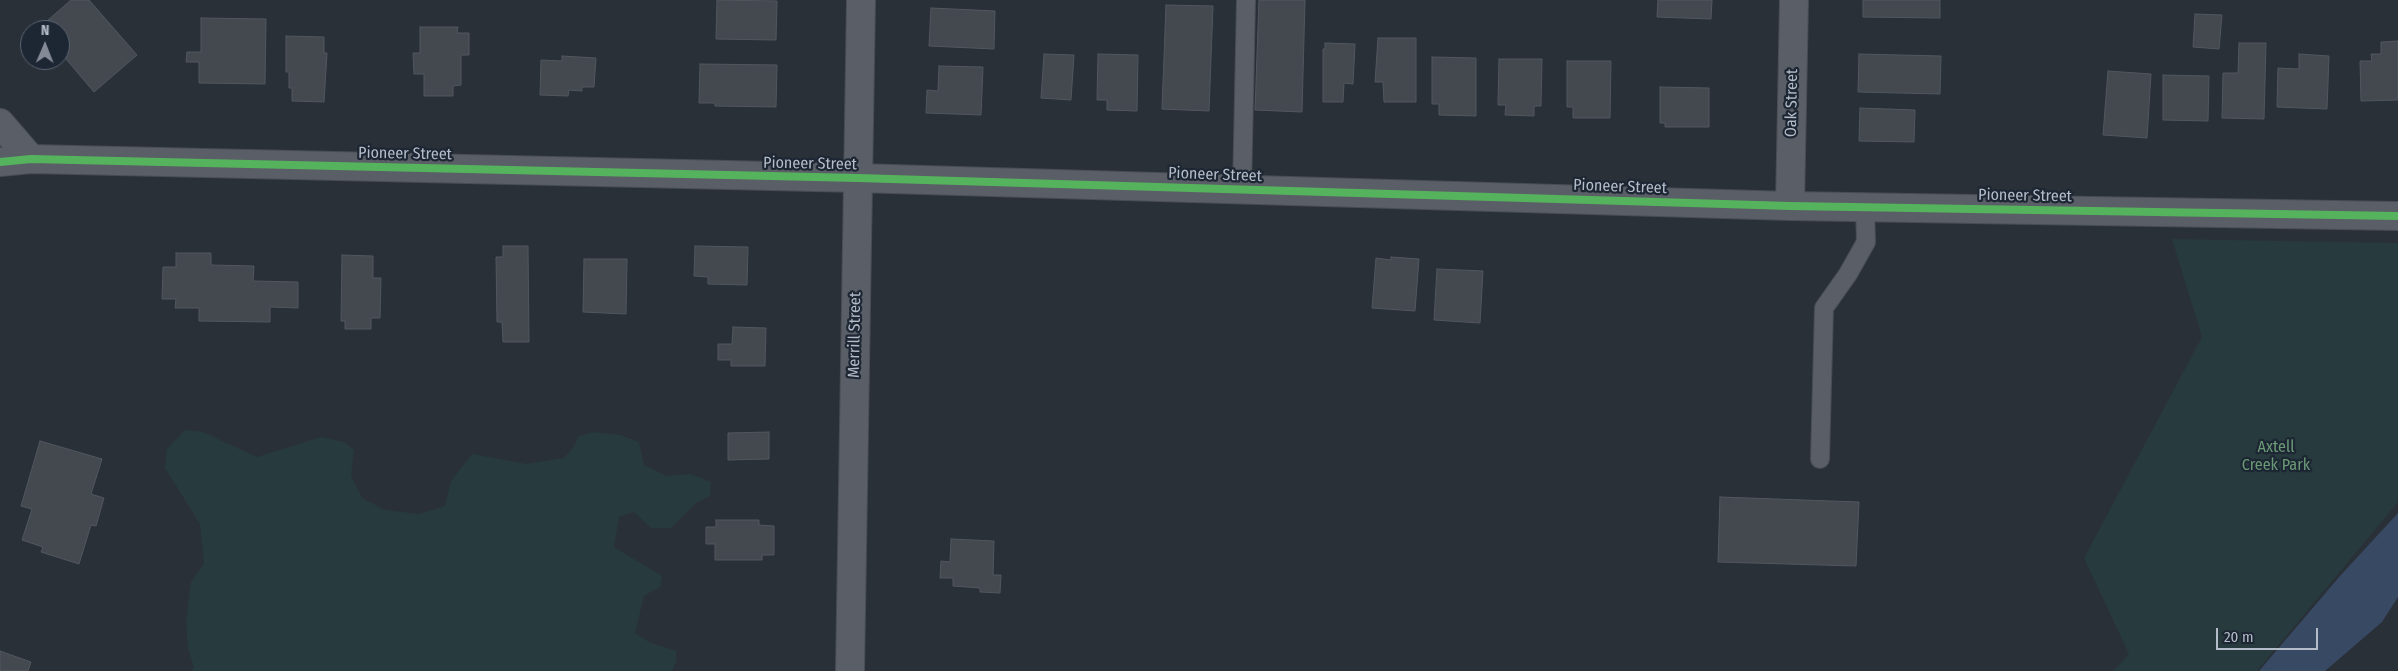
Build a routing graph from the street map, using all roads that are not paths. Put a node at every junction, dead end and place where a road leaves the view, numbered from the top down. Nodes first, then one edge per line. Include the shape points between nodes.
1 (861, 0) edge
2 (1246, 0) edge
3 (1794, 0) edge
4 (0, 123) edge
5 (31, 159) junction
6 (0, 162) edge
7 (0, 172) edge
8 (858, 178) junction
9 (1242, 190) junction
10 (1790, 206) junction
11 (1866, 207) junction
12 (2398, 216) edge
13 (1820, 459) dead end
14 (850, 671) edge

1 - 8 street, Merrill Street
2 - 9 lane
3 - 10 street, Oak Street
4 - 5 street
5 - 6 street, Pioneer Street
5 - 7 street
5 - 8 street, Pioneer Street
8 - 9 street, Pioneer Street
8 - 14 street, Merrill Street
9 - 10 street, Pioneer Street
10 - 11 street, Pioneer Street
11 - 12 street, Pioneer Street
11 - 13 lane via 1866,242 1824,308

